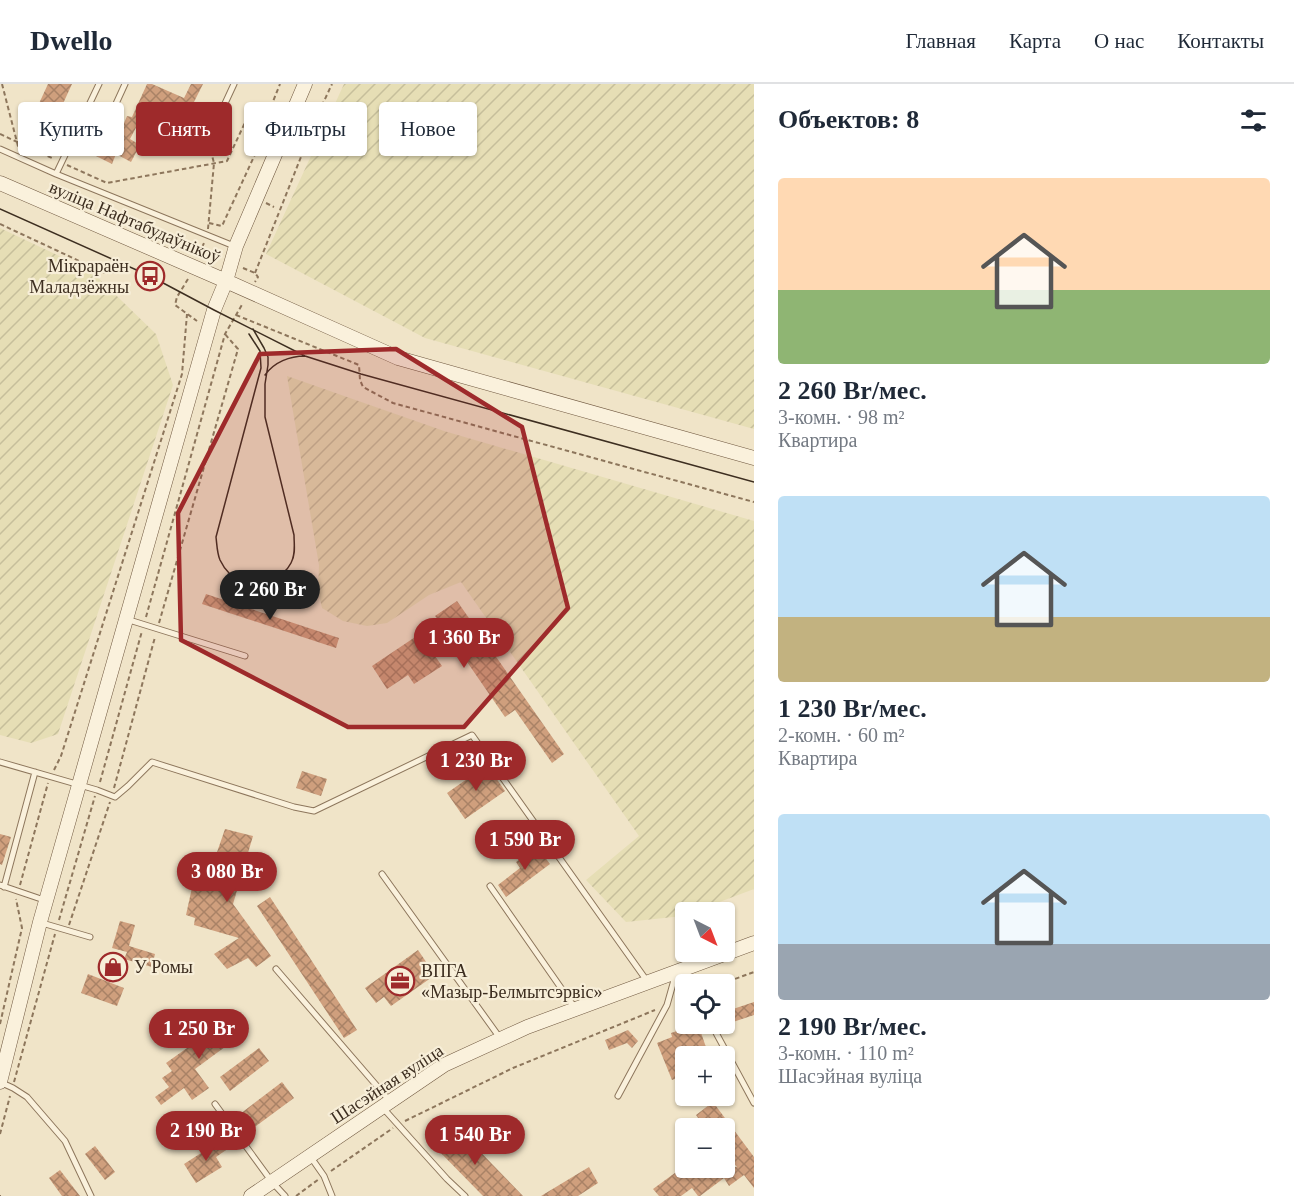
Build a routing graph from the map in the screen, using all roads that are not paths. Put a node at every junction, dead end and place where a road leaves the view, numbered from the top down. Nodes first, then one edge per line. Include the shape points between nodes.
1 (99, 84) edge
2 (125, 84) edge
3 (234, 84) edge
4 (305, 84) edge
5 (117, 102) edge
6 (226, 102) edge
7 (0, 149) edge
8 (56, 174) junction
9 (0, 183) edge
10 (236, 246) junction
11 (226, 281) junction
12 (754, 458) edge
13 (126, 619) junction
14 (245, 656) dead end
15 (0, 762) edge
16 (35, 772) junction
17 (79, 784) junction
18 (382, 874) dead end
19 (2, 886) edge
20 (490, 886) dead end
21 (47, 901) junction
22 (40, 922) junction
23 (90, 937) dead end
24 (754, 943) edge
25 (276, 969) dead end
26 (676, 972) junction
27 (648, 982) junction
28 (576, 1009) junction
29 (717, 1034) edge
30 (501, 1039) junction
31 (4, 1084) edge
32 (618, 1096) dead end
33 (754, 1102) edge
34 (215, 1104) dead end
35 (386, 1104) junction
36 (310, 1156) junction
37 (272, 1182) junction
38 (91, 1196) edge
39 (251, 1196) edge
40 (285, 1196) edge
41 (332, 1196) edge
42 (465, 1196) edge

1 - 8 lane
2 - 5 lane
3 - 6 lane
4 - 10 main road, вуліца Нафтабудаўнікоў
7 - 8 lane
8 - 10 lane
9 - 11 main road, вуліца Нафтабудаўнікоў
10 - 11 main road, вуліца Нафтабудаўнікоў
11 - 12 main road via 398,358
11 - 13 main road via 214,310
13 - 14 lane
13 - 17 main road
15 - 16 lane
16 - 17 lane
16 - 19 lane
17 - 21 main road
17 - 27 lane via 115,797 152,762 314,811 472,735
18 - 30 lane
19 - 21 lane
20 - 28 lane
21 - 22 main road
22 - 23 lane
22 - 31 main road
24 - 26 main road, Шасэйная вуліца
25 - 35 lane
26 - 27 main road, Шасэйная вуліца
26 - 32 lane via 667,1005
27 - 28 main road, Шасэйная вуліца
28 - 30 main road, Шасэйная вуліца
29 - 33 lane
30 - 35 main road, Шасэйная вуліца via 444,1065
31 - 38 lane via 27,1097 65,1141
34 - 37 lane
35 - 36 main road, Шасэйная вуліца
35 - 42 lane via 397,1125
36 - 37 main road, Шасэйная вуліца
36 - 41 lane
37 - 39 main road, Шасэйная вуліца
37 - 40 lane

